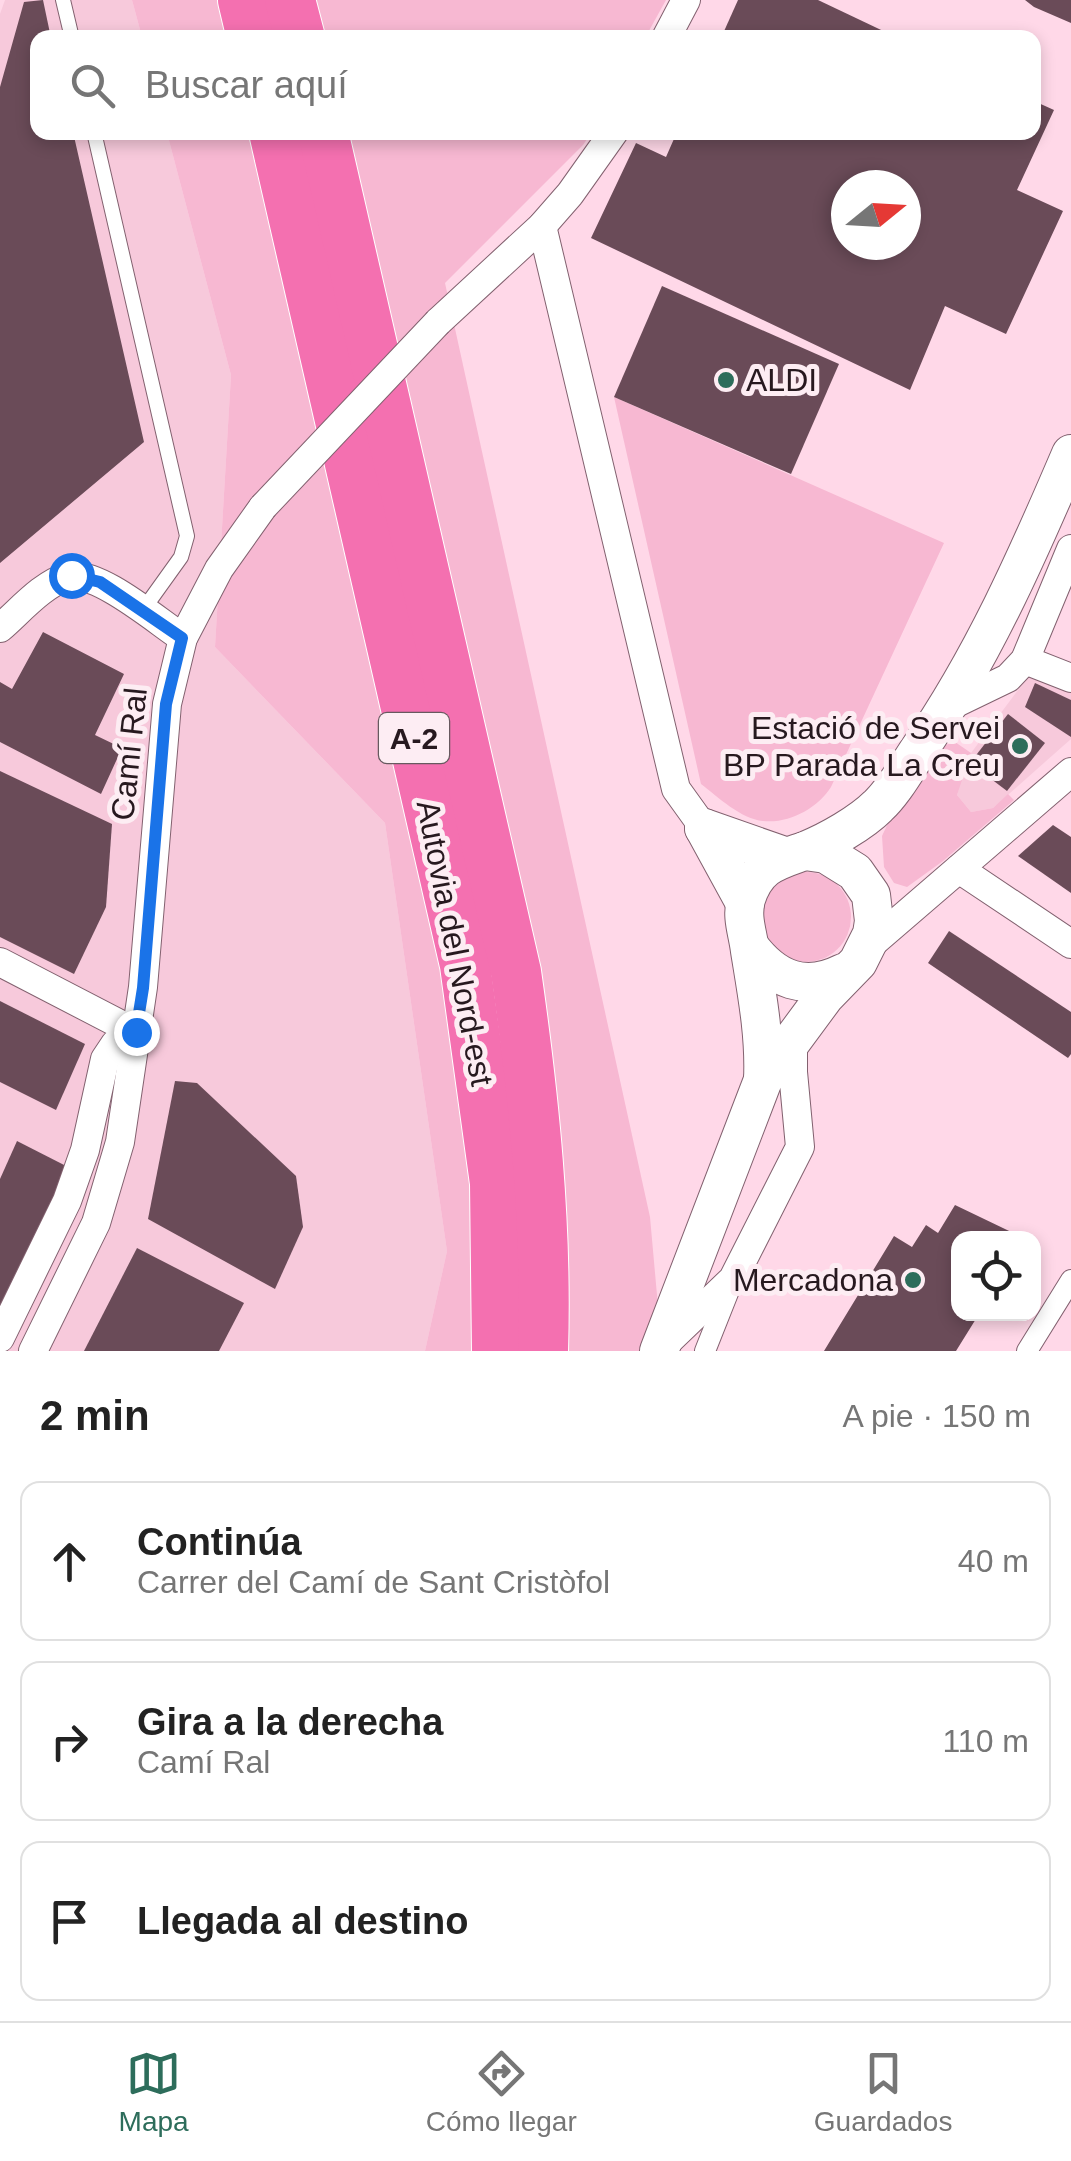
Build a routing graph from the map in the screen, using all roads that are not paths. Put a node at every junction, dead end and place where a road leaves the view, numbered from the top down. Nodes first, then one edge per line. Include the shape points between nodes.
1 (63, 0) edge
2 (243, 0) edge
3 (290, 0) edge
4 (686, 0) edge
5 (70, 30) edge
6 (250, 30) edge
7 (298, 30) edge
8 (670, 30) edge
9 (96, 140) edge
10 (276, 140) edge
11 (325, 140) edge
12 (608, 140) edge
13 (542, 226) junction
14 (1071, 454) edge
15 (1071, 548) edge
16 (142, 611) junction
17 (0, 628) edge
18 (182, 638) junction
19 (1024, 660) junction
20 (1071, 678) edge
21 (948, 707) junction
22 (1071, 772) edge
23 (878, 807) junction
24 (704, 828) junction
25 (794, 853) junction
26 (959, 869) junction
27 (868, 890) junction
28 (744, 903) junction
29 (1071, 944) edge
30 (750, 947) junction
31 (856, 960) junction
32 (0, 962) edge
33 (136, 1032) junction
34 (793, 1040) junction
35 (762, 1080) junction
36 (734, 1279) junction
37 (1071, 1280) edge
38 (0, 1338) edge
39 (659, 1350) edge
40 (33, 1351) edge
41 (497, 1351) edge
42 (544, 1351) edge
43 (705, 1351) edge
44 (1027, 1351) edge

1 - 5 lane
2 - 6 highway
3 - 7 highway
4 - 8 street
9 - 16 lane via 187,536 181,557
10 - 41 highway, Autovia del Nord-est / A-2 via 466,965 496,1184
11 - 42 highway, Autovia del Nord-est / A-2 via 516,972 540,1184
12 - 13 street, Camí Ral
13 - 18 street, Camí Ral, bridge via 438,322 263,507
13 - 24 street via 676,788
14 - 21 main road
15 - 19 street
16 - 17 street via 100,582 71,575
16 - 18 street
18 - 33 street, Camí Ral via 166,704
19 - 20 street
19 - 21 street via 1008,678
21 - 23 main road
22 - 26 street
23 - 25 main road
23 - 27 main road
24 - 25 main road
24 - 28 main road
25 - 27 main road via 826,854 845,863
25 - 28 main road via 766,867
26 - 27 street via 915,894
26 - 29 street
26 - 31 street
27 - 31 main road via 874,922
28 - 30 main road
30 - 31 main road via 786,980 816,984
30 - 35 main road via 763,1033
31 - 34 main road
32 - 33 street
33 - 38 street via 104,1059 68,1201
33 - 40 street, Camí Ral via 106,1195
34 - 35 main road
34 - 36 street via 800,1147
35 - 39 main road
36 - 39 street
36 - 43 street
37 - 44 street

